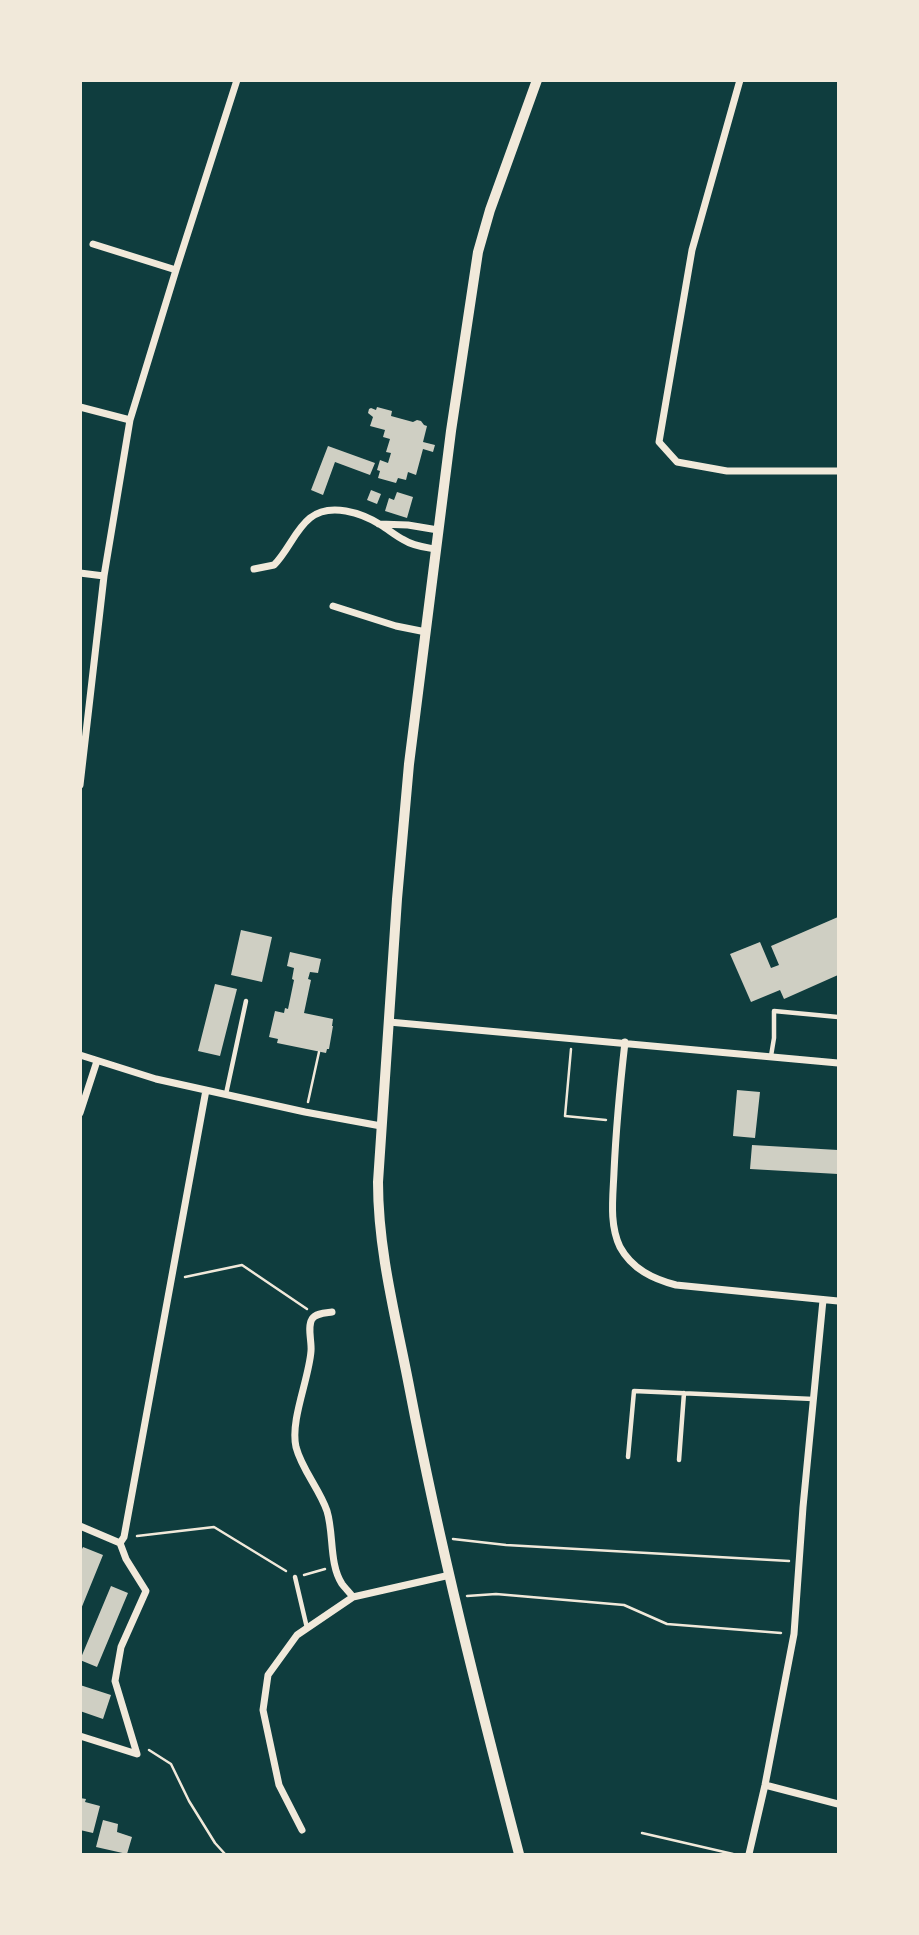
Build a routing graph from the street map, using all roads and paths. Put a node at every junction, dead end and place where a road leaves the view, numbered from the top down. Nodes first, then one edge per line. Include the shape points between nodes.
1 (237, 80) edge
2 (537, 80) edge
3 (740, 80) edge
4 (93, 244) dead end
5 (176, 270) junction
6 (80, 407) edge
7 (130, 420) junction
8 (838, 471) edge
9 (379, 524) junction
10 (438, 530) junction
11 (435, 549) junction
12 (254, 569) dead end
13 (80, 573) edge
14 (104, 576) junction
15 (333, 606) dead end
16 (426, 632) junction
17 (80, 785) edge
18 (246, 1001) dead end
19 (838, 1017) edge
20 (389, 1022) junction
21 (572, 1039) junction
22 (625, 1042) junction
23 (319, 1052) dead end
24 (80, 1055) edge
25 (771, 1056) junction
26 (97, 1061) junction
27 (838, 1063) edge
28 (206, 1090) junction
29 (226, 1095) junction
30 (305, 1112) junction
31 (80, 1113) edge
32 (616, 1121) junction
33 (381, 1126) junction
34 (172, 1280) junction
35 (823, 1300) junction
36 (838, 1301) edge
37 (332, 1312) dead end
38 (316, 1315) junction
39 (684, 1393) junction
40 (813, 1399) junction
41 (628, 1457) dead end
42 (678, 1460) dead end
43 (80, 1526) edge
44 (440, 1537) junction
45 (122, 1540) junction
46 (799, 1562) junction
47 (335, 1567) junction
48 (450, 1575) junction
49 (295, 1577) junction
50 (353, 1597) junction
51 (454, 1597) junction
52 (307, 1629) junction
53 (794, 1634) junction
54 (80, 1736) edge
55 (134, 1740) junction
56 (765, 1786) junction
57 (838, 1804) edge
58 (302, 1830) dead end
59 (642, 1833) dead end
60 (225, 1854) edge
61 (519, 1854) edge
62 (733, 1854) edge
63 (748, 1854) edge

1 - 5 street
2 - 10 street via 478,253
3 - 8 street via 692,250 659,442 677,462 727,471
4 - 5 street
5 - 7 street
6 - 7 street
7 - 14 street
9 - 10 street
9 - 11 street via 405,541
9 - 12 street via 338,510 317,513 274,565
10 - 11 street
11 - 16 street
13 - 14 street
14 - 17 street
15 - 16 street
16 - 20 street via 409,764
18 - 29 lane
19 - 25 lane via 774,1011
20 - 21 street
20 - 33 street
21 - 22 street
21 - 32 path via 565,1116
22 - 25 street
22 - 32 street
23 - 30 path
24 - 26 street
25 - 27 street
26 - 28 street
26 - 31 street
28 - 29 street
28 - 34 street
29 - 30 street
30 - 33 street
32 - 35 street via 613,1222 621,1248 639,1269 676,1285
33 - 44 street via 380,1228
34 - 38 path via 242,1265
34 - 45 street
35 - 36 street
35 - 40 street
37 - 38 street
38 - 47 street via 311,1324 311,1353 296,1446 326,1507
39 - 40 lane
39 - 41 lane via 634,1391
39 - 42 lane
40 - 46 street
43 - 45 street
44 - 46 path
44 - 48 street
45 - 49 path via 214,1527
45 - 55 street via 126,1559 146,1591 121,1647 115,1681
46 - 53 street
47 - 49 path
47 - 50 street
48 - 50 street
48 - 51 street
49 - 52 lane
50 - 52 street
51 - 53 path via 496,1594 624,1605 667,1624
51 - 61 street
52 - 58 street via 297,1635 268,1675 263,1710 279,1785
53 - 56 street
54 - 55 street via 137,1754
55 - 60 path via 171,1764 189,1801
56 - 57 street
56 - 63 street
59 - 62 path

